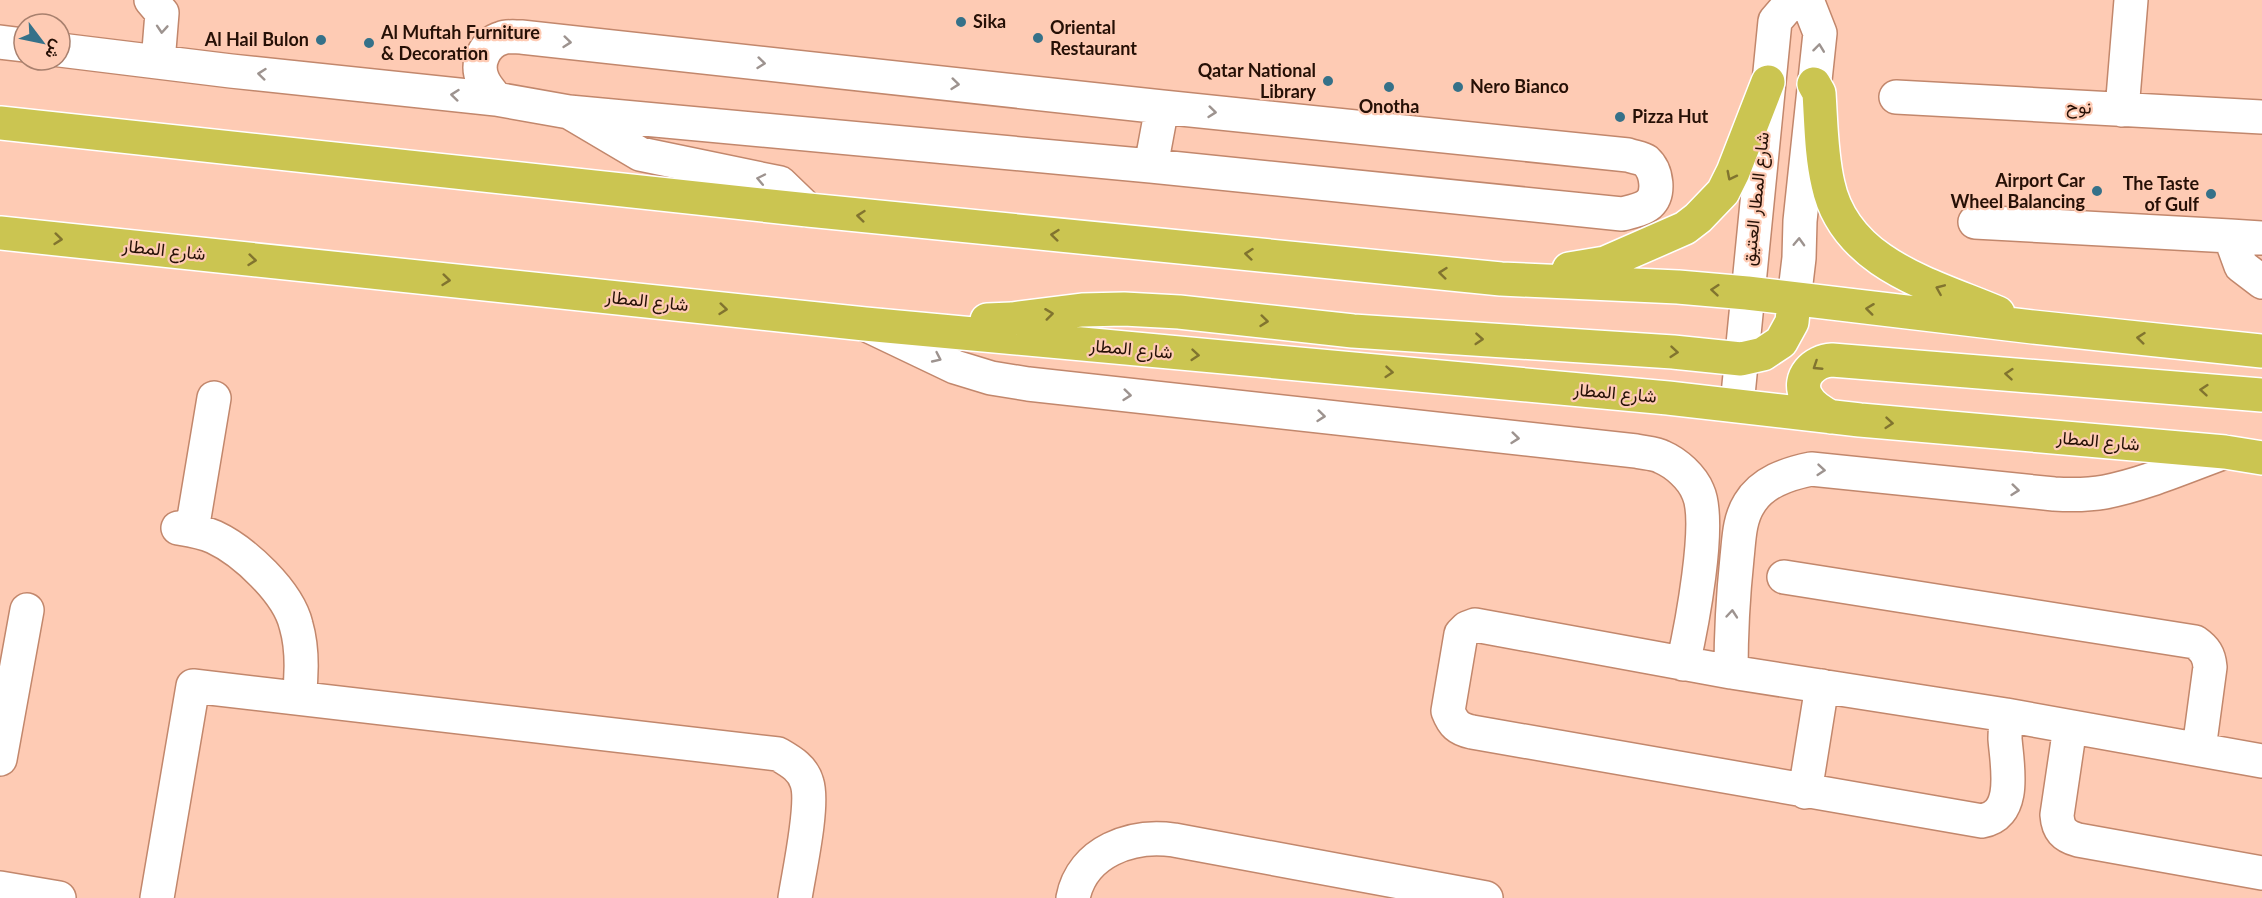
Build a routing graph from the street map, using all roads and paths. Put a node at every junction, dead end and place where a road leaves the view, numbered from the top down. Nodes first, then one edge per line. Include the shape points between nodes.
1 (151, 0) edge
2 (1793, 0) edge
3 (1807, 0) edge
4 (2131, 0) edge
5 (72, 51) edge
6 (158, 62) junction
7 (1768, 82) junction
8 (1814, 84) junction
9 (1896, 97) dead end
10 (496, 99) junction
11 (1162, 107) junction
12 (2122, 110) junction
13 (569, 112) junction
14 (2262, 117) edge
15 (0, 123) edge
16 (1150, 166) junction
17 (808, 210) junction
18 (1974, 222) dead end
19 (0, 233) edge
20 (2230, 236) junction
21 (2262, 238) edge
22 (1501, 279) junction
23 (2262, 282) edge
24 (1747, 293) junction
25 (1794, 300) junction
26 (865, 324) junction
27 (2033, 327) junction
28 (2262, 351) edge
29 (1741, 359) junction
30 (2262, 395) edge
31 (214, 398) dead end
32 (1737, 405) junction
33 (1831, 417) junction
34 (2225, 452) junction
35 (2262, 458) edge
36 (1784, 577) dead end
37 (27, 610) dead end
38 (1683, 664) junction
39 (1731, 672) junction
40 (1822, 686) junction
41 (299, 698) junction
42 (2006, 727) junction
43 (2068, 737) junction
44 (2199, 749) junction
45 (0, 759) edge
46 (2262, 761) edge
47 (1805, 792) junction
48 (2262, 873) edge
49 (0, 888) edge
50 (59, 898) edge
51 (157, 898) edge
52 (795, 898) edge
53 (1073, 898) edge
54 (1486, 898) edge

1 -> 6 street via 162,13
2 - 7 street, شارع المطار العتيق via 1775,21
8 -> 3 street via 1820,33
4 - 12 street
5 - 6 street
10 -> 6 street
7 -> 22 highway via 1723,192 1685,228 1605,263
7 - 24 street, شارع المطار العتيق
25 -> 8 street
27 -> 8 highway via 1898,270 1873,255 1852,235 1828,184 1819,93
9 - 12 street, نوح
10 -> 11 street via 482,79 483,53 503,37 521,37
10 - 13 street
11 - 16 street
11 -> 16 street via 1628,155 1646,161 1656,190 1649,204 1622,214
12 - 14 street, نوح
13 - 16 street
17 -> 13 street via 780,183 640,154
15 - 17 highway
22 -> 17 highway
18 - 20 street
19 -> 26 highway, شارع المطار
20 - 21 street
20 - 23 street via 2241,266
24 -> 22 highway
24 - 25 highway
24 - 29 street, شارع المطار العتيق
27 -> 25 highway
25 - 29 highway via 1792,322 1781,342 1763,354
26 -> 29 highway via 1012,319 1124,309 1353,331
26 -> 32 highway, شارع المطار
26 -> 38 street via 955,366 991,378 1662,456 1684,471 1698,492 1703,518 1694,614
28 -> 27 highway
29 - 32 street, شارع المطار العتيق
30 -> 33 highway via 1821,361 1806,376 1804,389 1812,405
31 - 41 street via 185,529 213,536 233,548 271,582 288,606 296,624 302,669
32 - 33 highway, شارع المطار
33 -> 34 highway, شارع المطار
34 - 35 highway, شارع المطار
39 -> 34 street via 1731,619 1741,525 1749,504 1766,486 1787,474 1811,469 2078,495 2128,487
36 - 44 street via 2195,642 2210,657
37 - 45 street
38 - 39 street
38 - 47 street via 1475,625 1461,634 1448,711 1452,722 1472,732
39 - 40 street
40 - 42 street
40 - 47 street
41 - 51 street via 193,686
41 - 52 street via 778,754 796,765 807,782 809,802
42 - 43 street
42 - 47 street via 2008,781 2004,804 1989,820
43 - 44 street
43 - 48 street via 2057,815 2062,832 2069,838
44 - 46 street
49 - 50 street
53 - 54 street via 1093,862 1114,847 1144,838 1174,840

